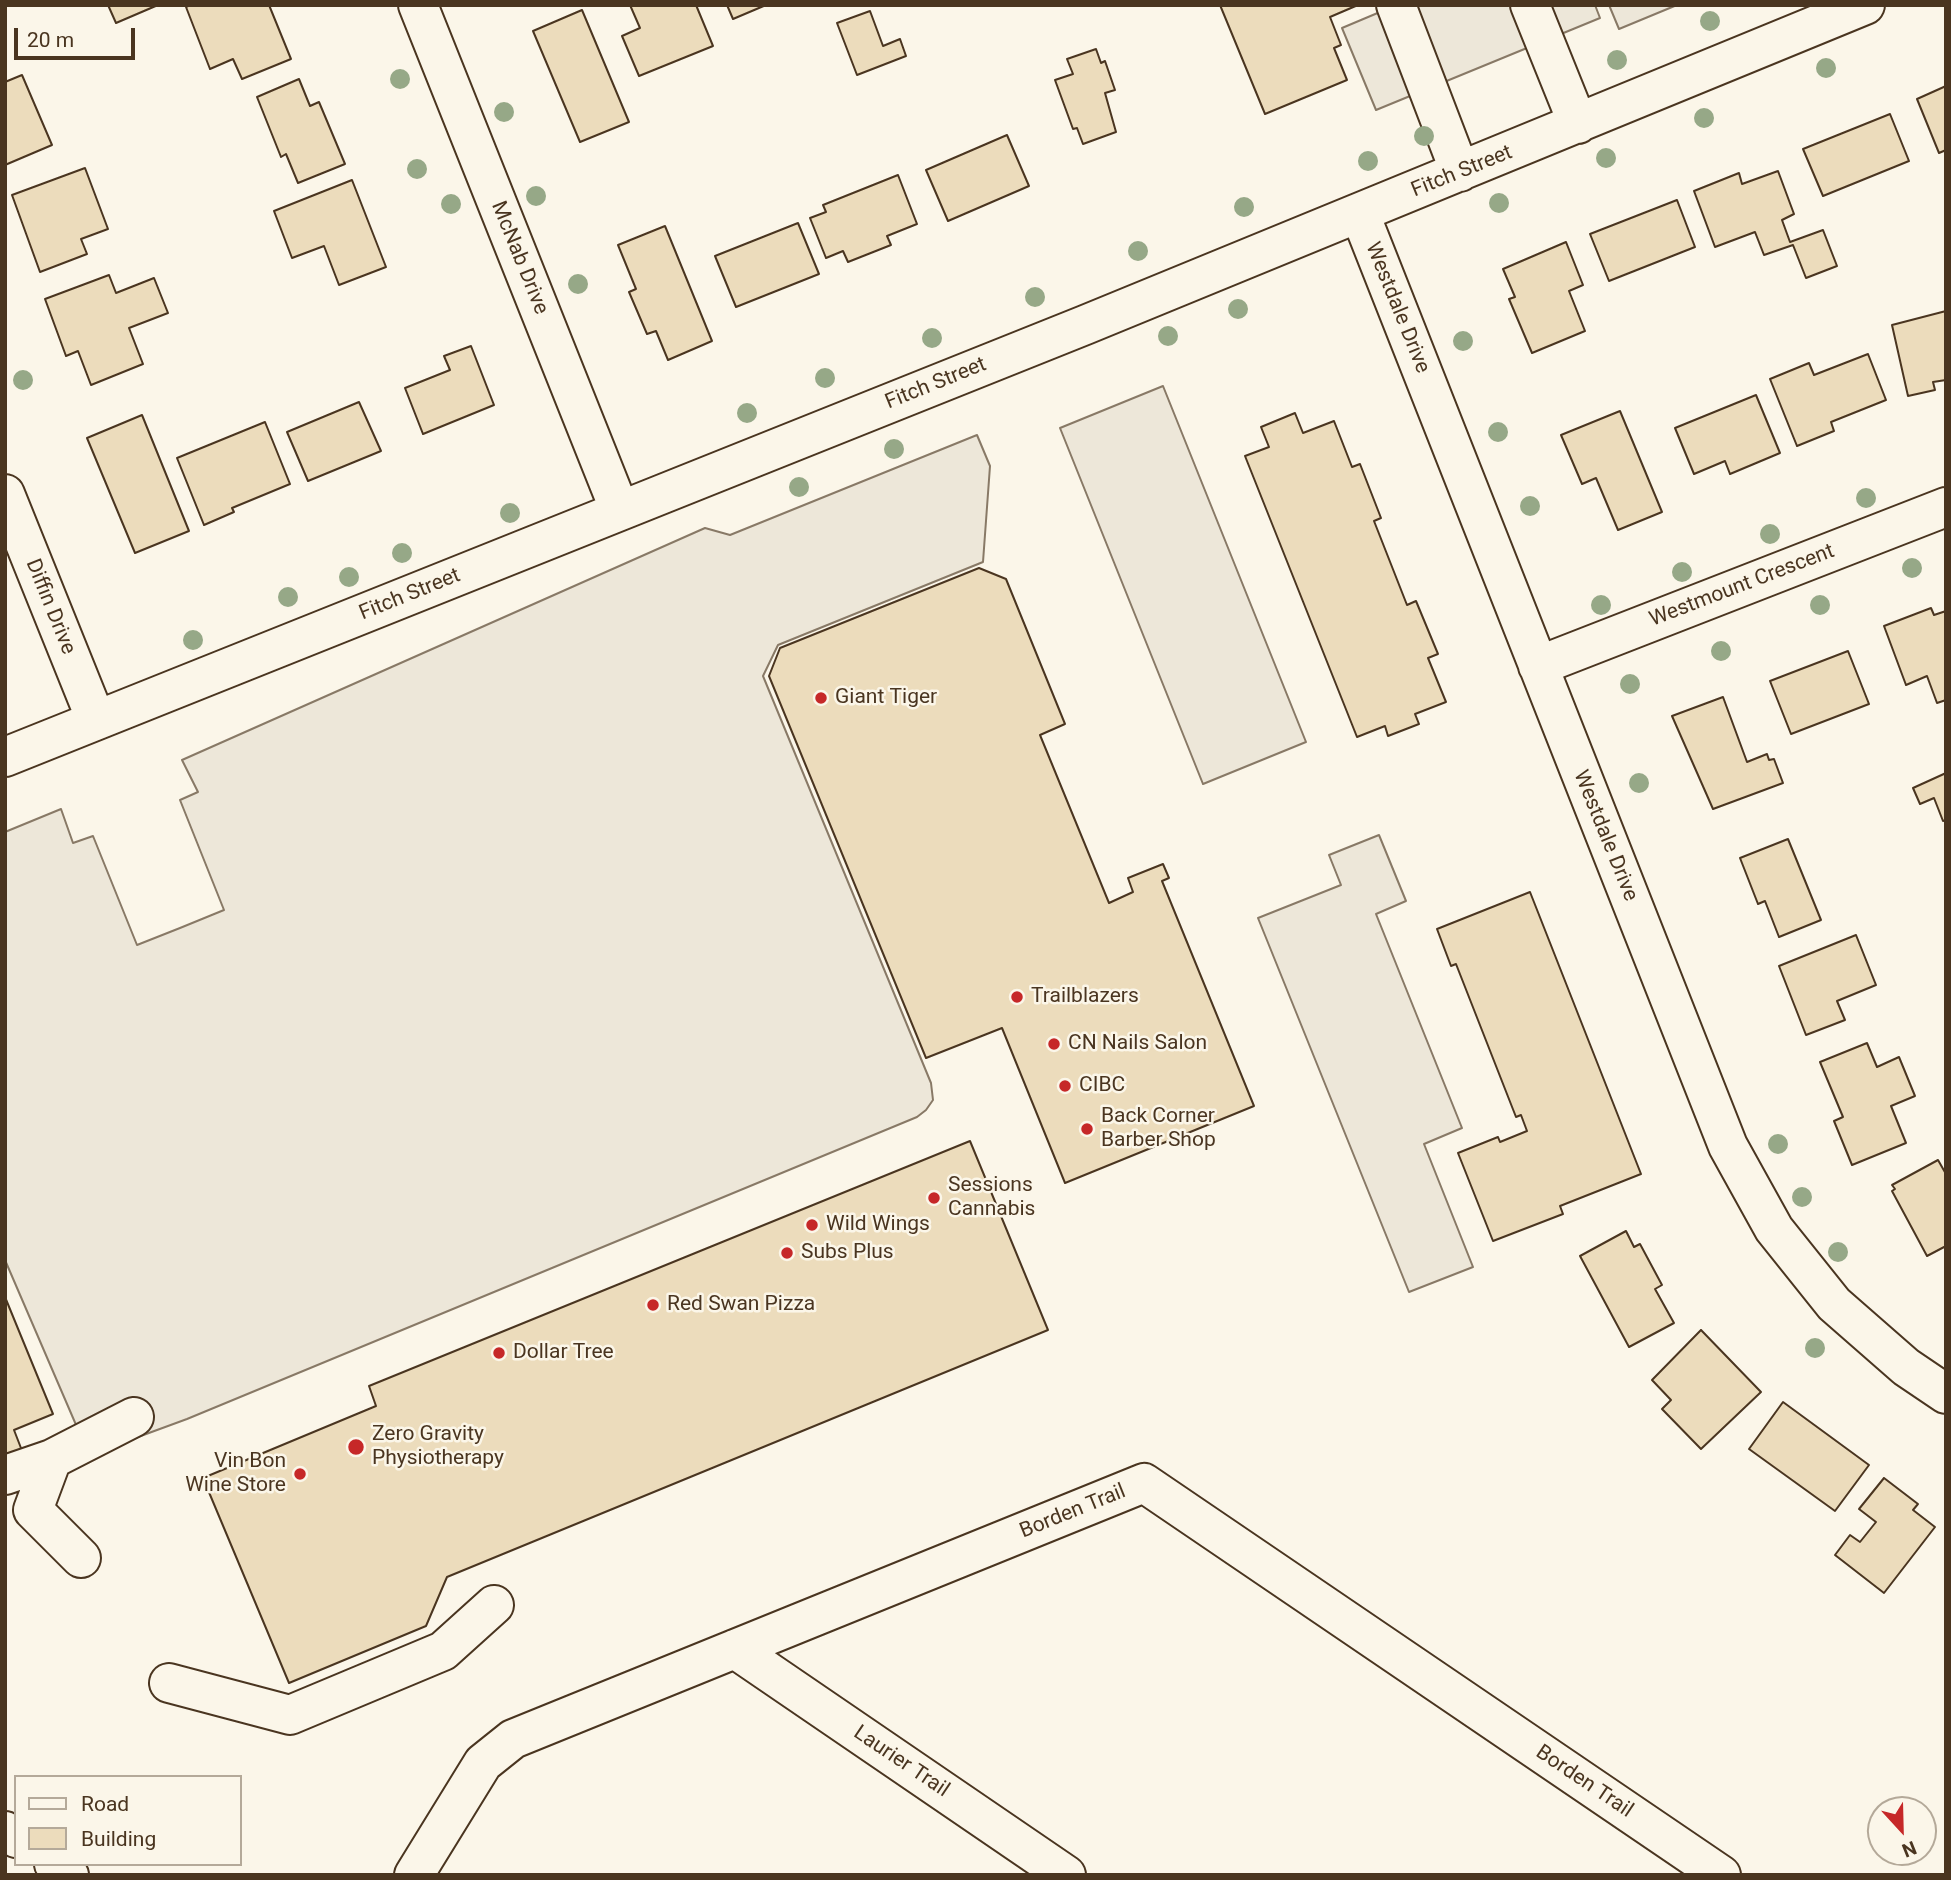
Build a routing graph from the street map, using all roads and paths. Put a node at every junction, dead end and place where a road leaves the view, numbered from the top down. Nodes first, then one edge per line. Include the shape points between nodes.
1 (418, 5) edge
2 (1396, 5) edge
3 (1530, 5) edge
4 (1865, 5) edge
5 (1578, 124) junction
6 (1460, 172) junction
7 (1360, 214) junction
8 (5, 494) edge
9 (1946, 507) edge
10 (620, 511) junction
11 (1538, 666) junction
12 (96, 720) junction
13 (5, 757) edge
14 (1946, 1394) edge
15 (134, 1417) dead end
16 (52, 1459) junction
17 (5, 1475) edge
18 (81, 1558) dead end
19 (494, 1605) dead end
20 (736, 1648) junction
21 (169, 1683) dead end
22 (414, 1875) edge
23 (1066, 1875) edge
24 (1720, 1875) edge

1 - 10 street, McNab Drive
2 - 6 street
3 - 5 street
4 - 5 street, Fitch Street
5 - 6 street, Fitch Street
6 - 7 street, Fitch Street
7 - 10 street, Fitch Street
7 - 11 street, Westdale Drive
8 - 12 street, Diffin Drive
9 - 11 street, Westmount Crescent
10 - 12 street, Fitch Street
11 - 14 street, Westdale Drive via 1723,1135 1749,1189 1802,1268 1834,1304 1906,1367
12 - 13 street, Fitch Street
15 - 16 street
16 - 17 street
16 - 18 street via 33,1510
19 - 21 street via 443,1651 290,1715
20 - 22 street, Borden Trail via 513,1739 483,1763
20 - 23 street, Laurier Trail
20 - 24 street, Borden Trail via 1144,1483

